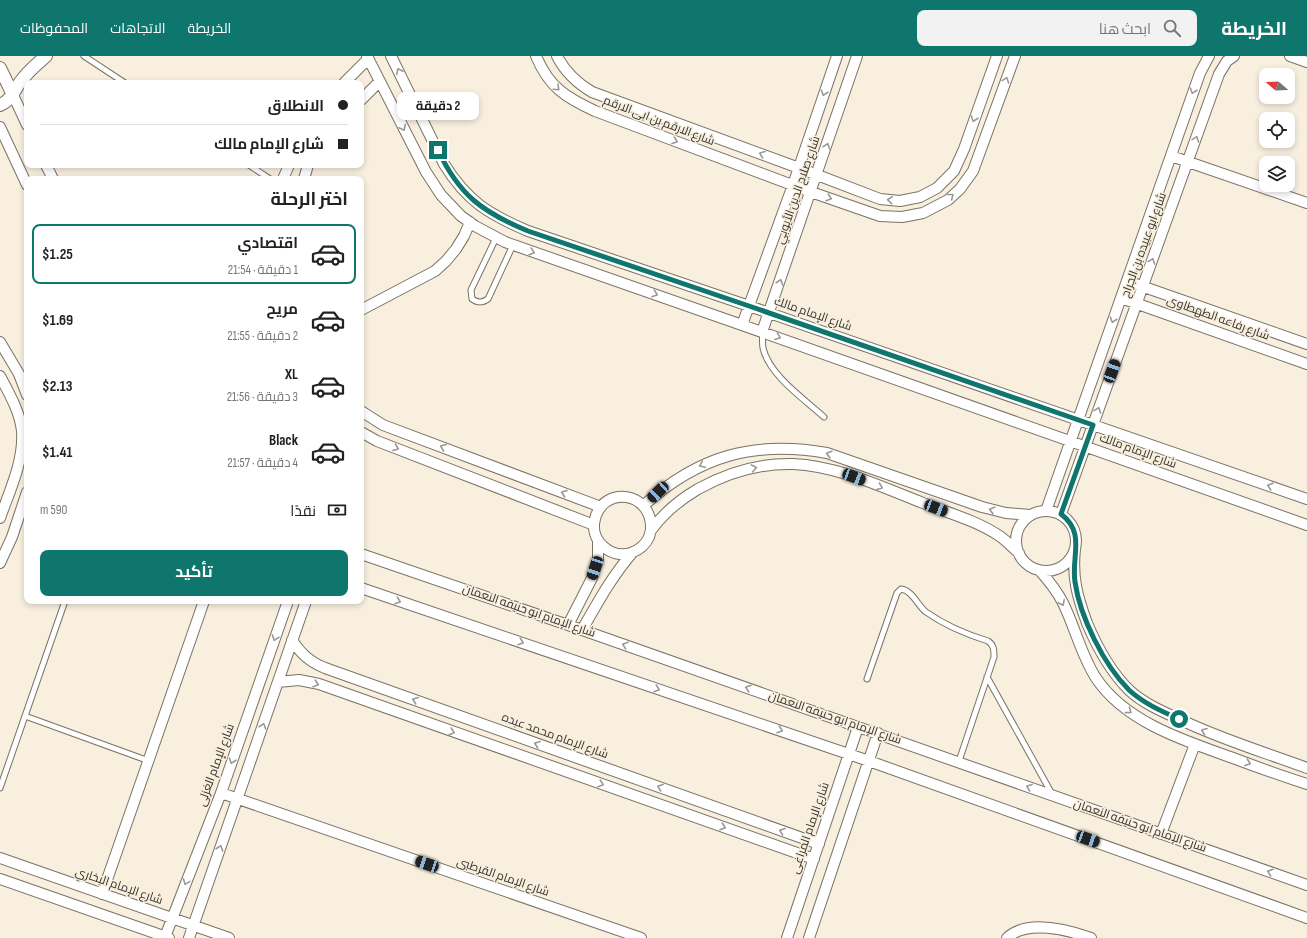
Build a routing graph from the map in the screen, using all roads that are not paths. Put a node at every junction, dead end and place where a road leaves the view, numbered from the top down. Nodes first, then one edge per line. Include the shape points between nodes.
1 (46, 56) edge
2 (84, 56) edge
3 (391, 56) edge
4 (536, 56) edge
5 (556, 56) edge
6 (837, 56) edge
7 (857, 56) edge
8 (997, 56) edge
9 (1015, 56) edge
10 (1209, 56) edge
11 (1234, 56) edge
12 (1290, 56) edge
13 (368, 58) edge
14 (1307, 62) edge
15 (0, 68) edge
16 (120, 80) edge
17 (347, 80) edge
18 (379, 82) junction
19 (13, 95) junction
20 (364, 97) edge
21 (0, 104) edge
22 (645, 112) junction
23 (24, 119) edge
24 (0, 127) edge
25 (639, 128) junction
26 (1171, 156) junction
27 (1188, 162) junction
28 (254, 168) edge
29 (799, 168) junction
30 (817, 175) junction
31 (266, 176) edge
32 (24, 179) edge
33 (793, 185) junction
34 (811, 192) junction
35 (1307, 203) edge
36 (470, 222) junction
37 (496, 238) junction
38 (513, 245) junction
39 (1127, 281) junction
40 (1143, 286) junction
41 (1121, 298) junction
42 (1137, 303) junction
43 (749, 306) junction
44 (364, 308) edge
45 (769, 313) junction
46 (742, 325) junction
47 (762, 332) junction
48 (0, 342) edge
49 (1307, 344) edge
50 (1307, 364) edge
51 (0, 376) edge
52 (24, 386) edge
53 (364, 413) edge
54 (824, 417) dead end
55 (1078, 420) junction
56 (1093, 425) junction
57 (364, 434) edge
58 (1071, 441) junction
59 (1086, 446) junction
60 (1307, 499) edge
61 (24, 501) edge
62 (644, 506) junction
63 (601, 507) junction
64 (1046, 510) junction
65 (1061, 514) junction
66 (1030, 515) junction
67 (0, 518) edge
68 (1303, 524) edge
69 (594, 525) junction
70 (651, 530) junction
71 (1307, 531) edge
72 (598, 541) junction
73 (1075, 549) junction
74 (633, 552) junction
75 (1019, 553) junction
76 (364, 555) edge
77 (0, 563) edge
78 (1040, 571) junction
79 (364, 589) edge
80 (64, 604) edge
81 (203, 604) edge
82 (287, 604) edge
83 (305, 604) edge
84 (568, 625) junction
85 (582, 630) junction
86 (292, 640) junction
87 (987, 677) junction
88 (868, 679) dead end
89 (278, 682) junction
90 (25, 716) junction
91 (858, 727) junction
92 (878, 733) junction
93 (1195, 744) junction
94 (849, 754) junction
95 (149, 761) junction
96 (869, 761) junction
97 (959, 761) junction
98 (591, 763) junction
99 (1307, 768) edge
100 (586, 779) junction
101 (1307, 784) edge
102 (0, 788) edge
103 (221, 793) junction
104 (1052, 795) junction
105 (237, 798) junction
106 (1161, 834) junction
107 (819, 844) junction
108 (0, 858) edge
109 (814, 859) junction
110 (0, 879) edge
111 (1307, 885) edge
112 (102, 894) junction
113 (172, 918) junction
114 (1307, 918) edge
115 (193, 926) junction
116 (166, 938) edge
117 (189, 938) edge
118 (229, 938) edge
119 (641, 938) edge
120 (787, 938) edge
121 (809, 938) edge
122 (1007, 938) edge
123 (1091, 938) edge

1 - 19 street via 31,68
2 - 16 lane
43 -> 3 street, شارع الإمام مالك via 528,231 479,206 444,164
4 -> 25 street, شارع الارقم بن ابى الارقم via 542,71 563,94 595,111
5 - 22 street, شارع الارقم بن ابى الارقم via 578,84
6 -> 29 street, شارع صلاح الدين الأيوبي
30 -> 7 street, شارع صلاح الدين الأيوبي
8 -> 30 street, شارع الارقم بن ابى الارقم via 959,160 954,171 937,188 920,197 900,201 880,199
34 -> 9 street, شارع الارقم بن ابى الارقم via 880,216 902,217 924,213 948,200 973,171
10 -> 26 street, شارع ابو عبيده بن الجراح via 1200,73
27 -> 11 street, شارع ابو عبيده بن الجراح via 1219,74 1227,61
12 - 14 street
13 - 17 street
13 - 18 street, شارع الإمام مالك
15 - 19 street
18 - 20 street
18 -> 36 street, شارع الإمام مالك via 426,172 442,195
19 - 21 street
19 - 23 street
22 - 25 street
29 -> 22 street, شارع الارقم بن ابى الارقم
24 - 32 street
25 -> 33 street, شارع الارقم بن ابى الارقم
26 - 27 street
26 - 39 street, شارع ابو عبيده بن الجراح
27 - 35 street
40 -> 27 street, شارع ابو عبيده بن الجراح
28 - 31 lane
29 - 30 street, شارع الارقم بن ابى الارقم
29 - 33 street, شارع صلاح الدين الأيوبي
30 - 34 street, شارع صلاح الدين الأيوبي
33 - 34 street, شارع الارقم بن ابى الارقم
33 - 43 street, شارع صلاح الدين الأيوبي
45 -> 34 street, شارع صلاح الدين الأيوبي
36 - 37 street, شارع الإمام مالك
36 - 44 street via 456,249 435,271
37 - 38 street, شارع الإمام مالك
37 - 38 lane via 470,290 472,299 476,302 488,299
38 -> 46 street, شارع الإمام مالك
39 - 40 street, شارع رفاعه الطهطاوى
39 - 41 street, شارع ابو عبيده بن الجراح
40 - 42 street, شارع ابو عبيده بن الجراح
40 - 49 street, شارع رفاعه الطهطاوى
41 - 42 street, شارع رفاعه الطهطاوى
41 -> 55 street, شارع ابو عبيده بن الجراح
42 - 50 street, شارع رفاعه الطهطاوى
56 -> 42 street, شارع ابو عبيده بن الجراح
43 - 45 street, شارع الإمام مالك
43 - 46 street, شارع صلاح الدين الأيوبي
45 - 47 street, شارع صلاح الدين الأيوبي
45 - 55 street, شارع الإمام مالك
46 - 47 street, شارع الإمام مالك
47 - 54 lane via 763,347 769,362 792,389
47 -> 58 street, شارع الإمام مالك
48 - 52 street
51 - 67 street via 16,409 22,430 22,453
63 -> 53 street via 384,425
55 - 56 street, شارع الإمام مالك
55 - 58 street, شارع ابو عبيده بن الجراح
56 - 59 street, شارع ابو عبيده بن الجراح
60 -> 56 street, شارع الإمام مالك
57 -> 69 street
58 - 59 street, شارع الإمام مالك
58 - 64 street, شارع ابو عبيده بن الجراح
59 - 65 street, شارع ابو عبيده بن الجراح
59 - 68 street, شارع الإمام مالك
61 - 77 street
62 - 63 street via 634,499 622,497 607,501
66 -> 62 street via 982,507 827,453 788,448 748,451 709,462 674,480
62 - 70 street via 650,517
63 - 69 street
64 - 65 street
64 - 66 street
65 - 73 street via 1072,526 1076,537
66 - 75 street via 1017,532 1016,546
68 - 71 street
69 - 72 street
70 - 74 street via 645,543
70 -> 75 street via 680,502 714,480 752,468 793,464 813,466 854,477 976,523 999,536
72 - 74 street via 610,552
72 - 84 street via 598,559 592,578
73 - 78 street via 1062,566 1055,570
99 -> 73 street via 1201,730 1156,709 1130,690 1107,663 1088,626 1075,582
74 - 85 street via 609,582
75 - 78 street via 1027,564
76 - 84 street, شارع الإمام ابو حنيفه النعمان
78 -> 93 street via 1057,592 1096,679 1111,696 1147,723
79 -> 94 street
80 - 90 lane
81 - 95 street
82 -> 103 street, شارع الإمام الغزلى
83 - 86 street
84 - 85 street, شارع الإمام ابو حنيفه النعمان
91 -> 85 street, شارع الإمام ابو حنيفه النعمان
86 - 89 street
98 -> 86 street, شارع الإمام محمد عبده via 315,664 306,658
87 - 88 lane via 994,657 991,643 946,624 925,611 907,591 901,590 897,593
87 - 97 lane
87 - 104 lane
89 -> 100 street via 299,680 319,684
105 -> 89 street
90 - 95 lane
90 - 102 lane
91 - 92 street, شارع الإمام ابو حنيفه النعمان
91 - 94 street, شارع الإمام المراغى
92 - 96 street
92 - 97 street, شارع الإمام ابو حنيفه النعمان
93 -> 101 street
93 - 106 street
94 - 96 street
94 - 107 street, شارع الإمام المراغى
95 - 112 street
96 - 114 street
96 - 121 street
104 -> 97 street, شارع الإمام ابو حنيفه النعمان
98 - 100 street
107 -> 98 street, شارع الإمام محمد عبده
100 -> 109 street
103 - 105 street, شارع الإمام القرطبى
103 -> 113 street, شارع الإمام الغزلى
104 - 106 street, شارع الإمام ابو حنيفه النعمان
115 -> 105 street
105 - 119 street, شارع الإمام القرطبى
111 -> 106 street, شارع الإمام ابو حنيفه النعمان
107 - 109 street, شارع الإمام المراغى
108 - 112 street, شارع الإمام البخاري
109 - 120 street, شارع الإمام المراغى
110 - 116 street
112 - 113 street, شارع الإمام البخاري
113 - 115 street, شارع الإمام البخاري
113 - 116 street, شارع الإمام الغزلى
115 - 117 street
115 - 118 street, شارع الإمام البخاري
122 - 123 street via 1021,930 1057,928

